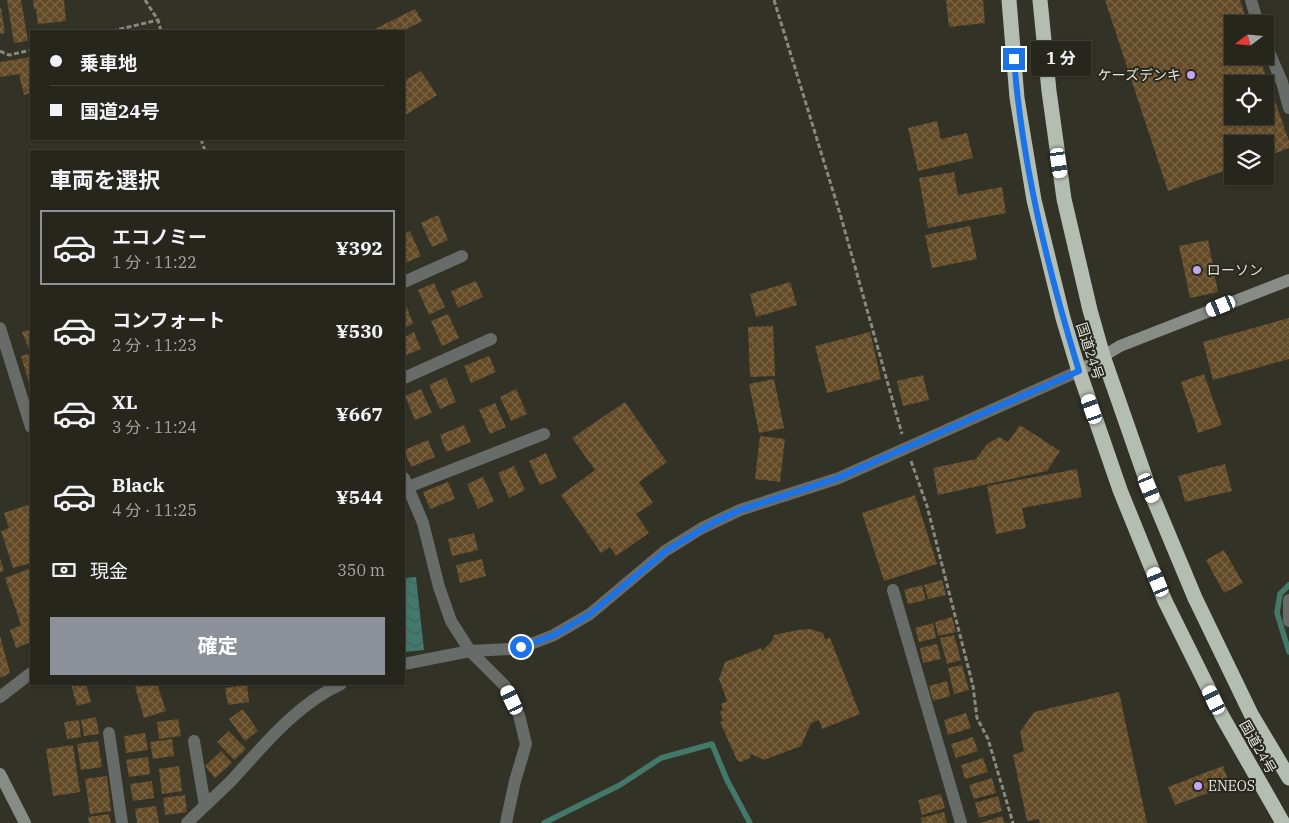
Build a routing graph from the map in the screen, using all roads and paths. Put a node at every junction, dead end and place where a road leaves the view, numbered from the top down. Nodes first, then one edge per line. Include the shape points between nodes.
1 (145, 0) edge
2 (774, 0) edge
3 (1009, 0) edge
4 (1040, 0) edge
5 (1252, 0) edge
6 (1256, 15) edge
7 (158, 20) junction
8 (116, 30) edge
9 (162, 30) edge
10 (30, 50) edge
11 (0, 51) edge
12 (1274, 63) edge
13 (1289, 108) edge
14 (462, 256) dead end
15 (1289, 280) edge
16 (405, 282) edge
17 (0, 328) edge
18 (491, 339) dead end
19 (1104, 356) junction
20 (1079, 371) junction
21 (405, 378) edge
22 (28, 408) edge
23 (30, 421) edge
24 (544, 434) dead end
25 (906, 449) junction
26 (406, 483) edge
27 (893, 590) dead end
28 (1289, 600) edge
29 (1289, 621) edge
30 (470, 651) junction
31 (405, 664) edge
32 (30, 674) edge
33 (339, 685) edge
34 (0, 697) edge
35 (109, 733) dead end
36 (194, 741) dead end
37 (0, 774) edge
38 (1289, 778) edge
39 (205, 806) junction
40 (25, 823) edge
41 (122, 823) edge
42 (188, 823) edge
43 (506, 823) edge
44 (961, 823) edge
45 (1013, 823) edge
46 (1283, 823) edge

1 - 7 path
2 - 25 path via 841,217
3 - 20 highway, 国道24号 via 1017,98 1034,200
4 - 19 highway, 国道24号 via 1064,199
5 - 6 street
7 - 8 path
7 - 9 path
10 - 11 path via 9,55
12 - 13 street
14 - 16 street
15 - 19 street via 1120,346
17 - 22 street
18 - 21 street
19 - 20 street
19 - 38 highway, 国道24号 via 1149,488 1195,598 1251,714
20 - 25 street
20 - 46 highway, 国道24号 via 1120,490 1165,601 1222,716
22 - 23 street
24 - 26 street
25 - 30 street via 838,478 740,510 702,528 666,551 590,614 554,635 511,649
25 - 45 path via 928,506 973,686 977,718 988,739
26 - 30 street via 423,523 438,587 451,621
27 - 44 street
28 - 29 street
30 - 31 street
30 - 43 street via 505,686 519,715 526,744
32 - 34 street
33 - 39 street via 287,720
35 - 41 street
36 - 39 street
37 - 40 street
39 - 42 street

